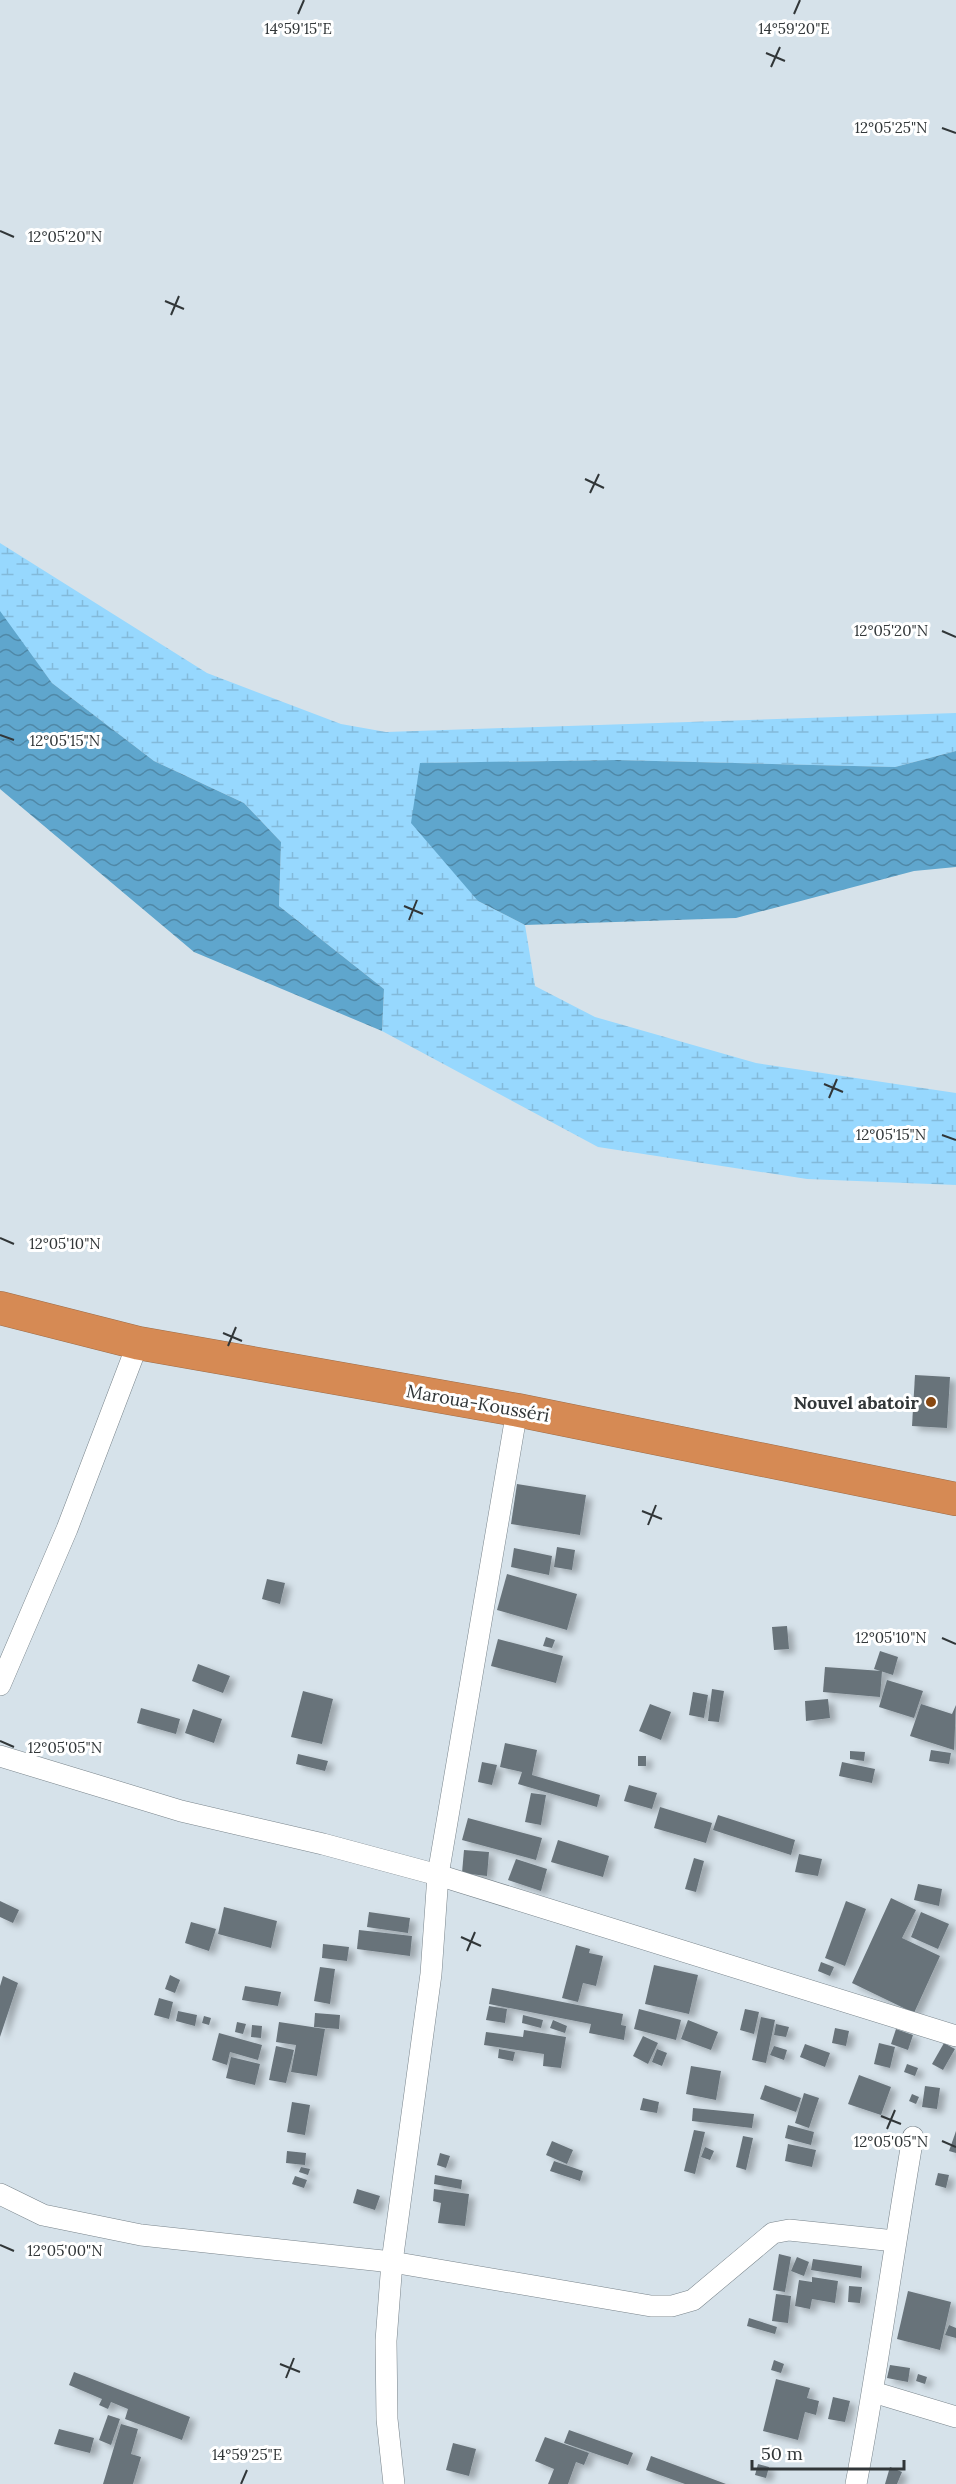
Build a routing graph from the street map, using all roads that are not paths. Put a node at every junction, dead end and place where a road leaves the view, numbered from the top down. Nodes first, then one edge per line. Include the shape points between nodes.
1 (0, 1308) edge
2 (138, 1343) junction
3 (518, 1410) junction
4 (956, 1498) edge
5 (0, 1685) edge
6 (0, 1756) edge
7 (438, 1875) junction
8 (956, 2037) edge
9 (913, 2137) dead end
10 (0, 2194) edge
11 (895, 2241) junction
12 (392, 2262) junction
13 (873, 2392) junction
14 (956, 2417) edge
15 (394, 2484) edge
16 (856, 2484) edge

1 - 2 highway, Maroua-Kousséri
2 - 3 highway, Maroua-Kousséri
2 - 5 street via 67,1529
3 - 4 highway, Maroua-Kousséri
3 - 7 street
6 - 7 street via 181,1811
7 - 8 street
7 - 12 street via 431,1974
9 - 11 street
10 - 12 street via 43,2215 141,2235
11 - 12 street via 789,2230 773,2233 693,2300 672,2306 651,2306
11 - 13 street
12 - 15 street via 386,2341 387,2419
13 - 14 street
13 - 16 street

